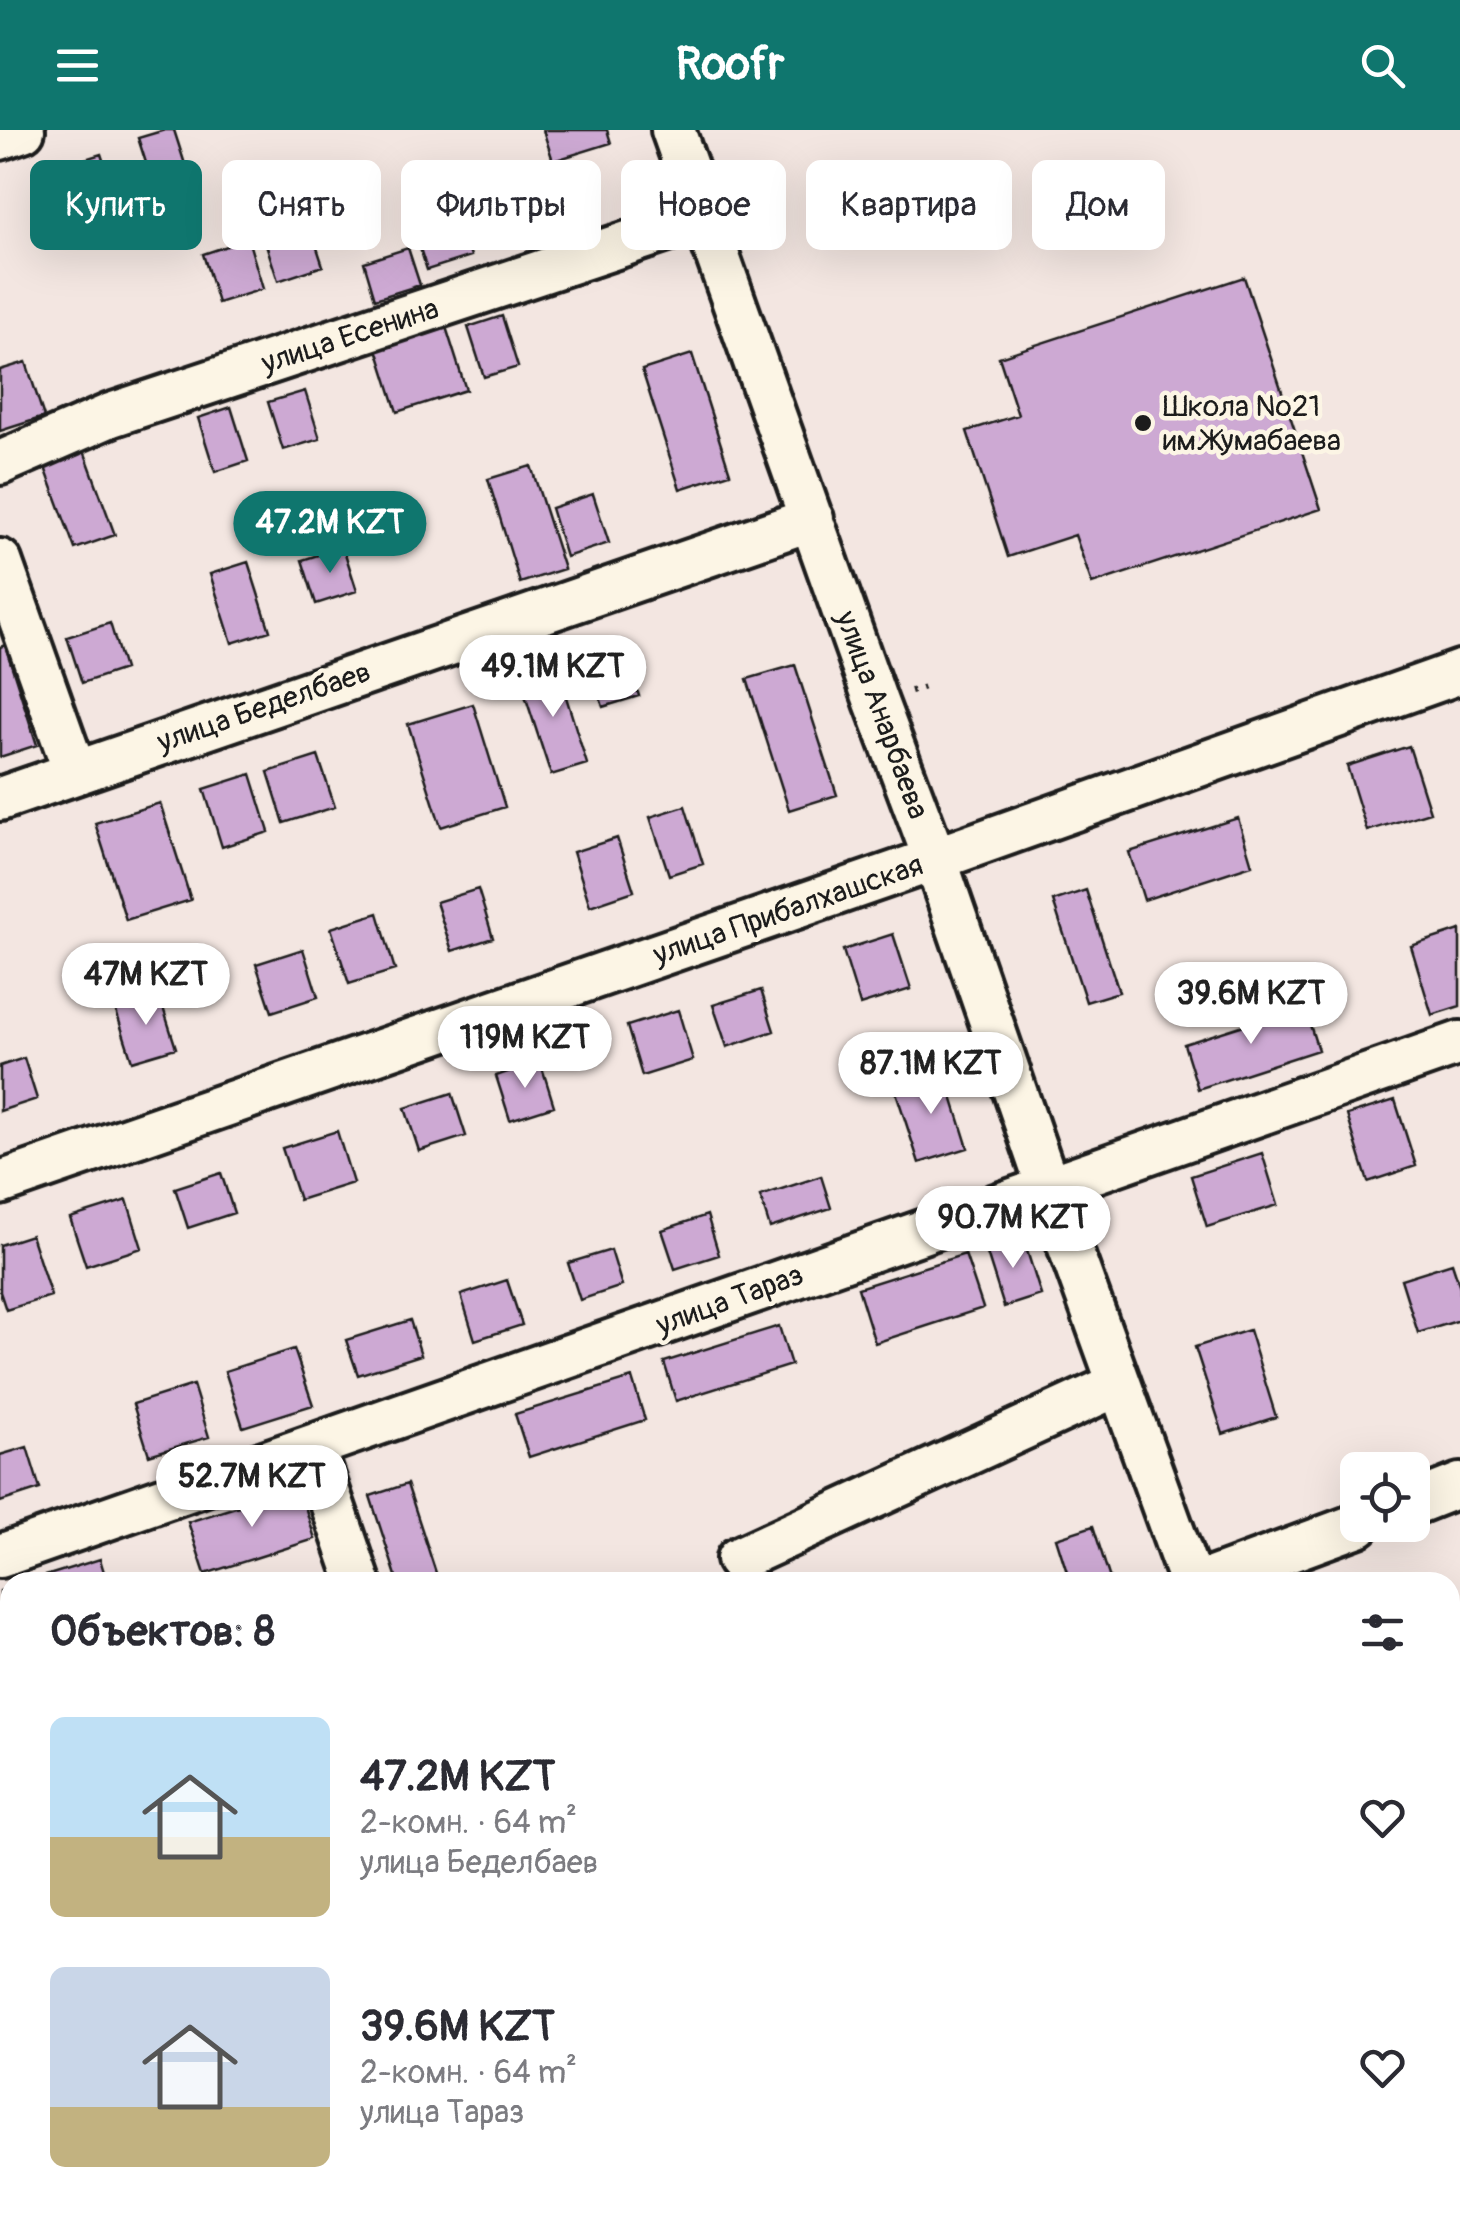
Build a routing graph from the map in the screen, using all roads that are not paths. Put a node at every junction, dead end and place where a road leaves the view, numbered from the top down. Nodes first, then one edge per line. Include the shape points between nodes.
1 (23, 130) edge
2 (673, 130) edge
3 (0, 138) edge
4 (683, 160) edge
5 (621, 245) edge
6 (715, 250) edge
7 (0, 464) edge
8 (812, 519) junction
9 (0, 561) edge
10 (1460, 672) edge
11 (75, 772) junction
12 (0, 799) edge
13 (935, 860) junction
14 (1460, 1043) edge
15 (0, 1182) edge
16 (1048, 1187) junction
17 (1119, 1384) junction
18 (313, 1448) junction
19 (1460, 1485) edge
20 (1430, 1497) edge
21 (1340, 1532) edge
22 (0, 1556) edge
23 (738, 1559) dead end
24 (356, 1572) edge
25 (1187, 1572) edge
26 (1231, 1572) edge

1 - 3 street
2 - 4 street, улица Анарбаева
5 - 7 street, улица Есенина via 111,415
6 - 8 street, улица Анарбаева
8 - 11 street, улица Беделбаев
8 - 13 street, улица Анарбаева
9 - 11 street
10 - 13 street, улица Прибалхашская
11 - 12 street, улица Беделбаев
13 - 15 street, улица Прибалхашская
13 - 16 street, улица Анарбаева
14 - 16 street, улица Тараз
16 - 17 street, улица Анарбаева
16 - 18 street, улица Тараз
17 - 23 street
17 - 25 street, улица Анарбаева
18 - 22 street, улица Тараз
18 - 24 street
19 - 20 street
21 - 26 street

